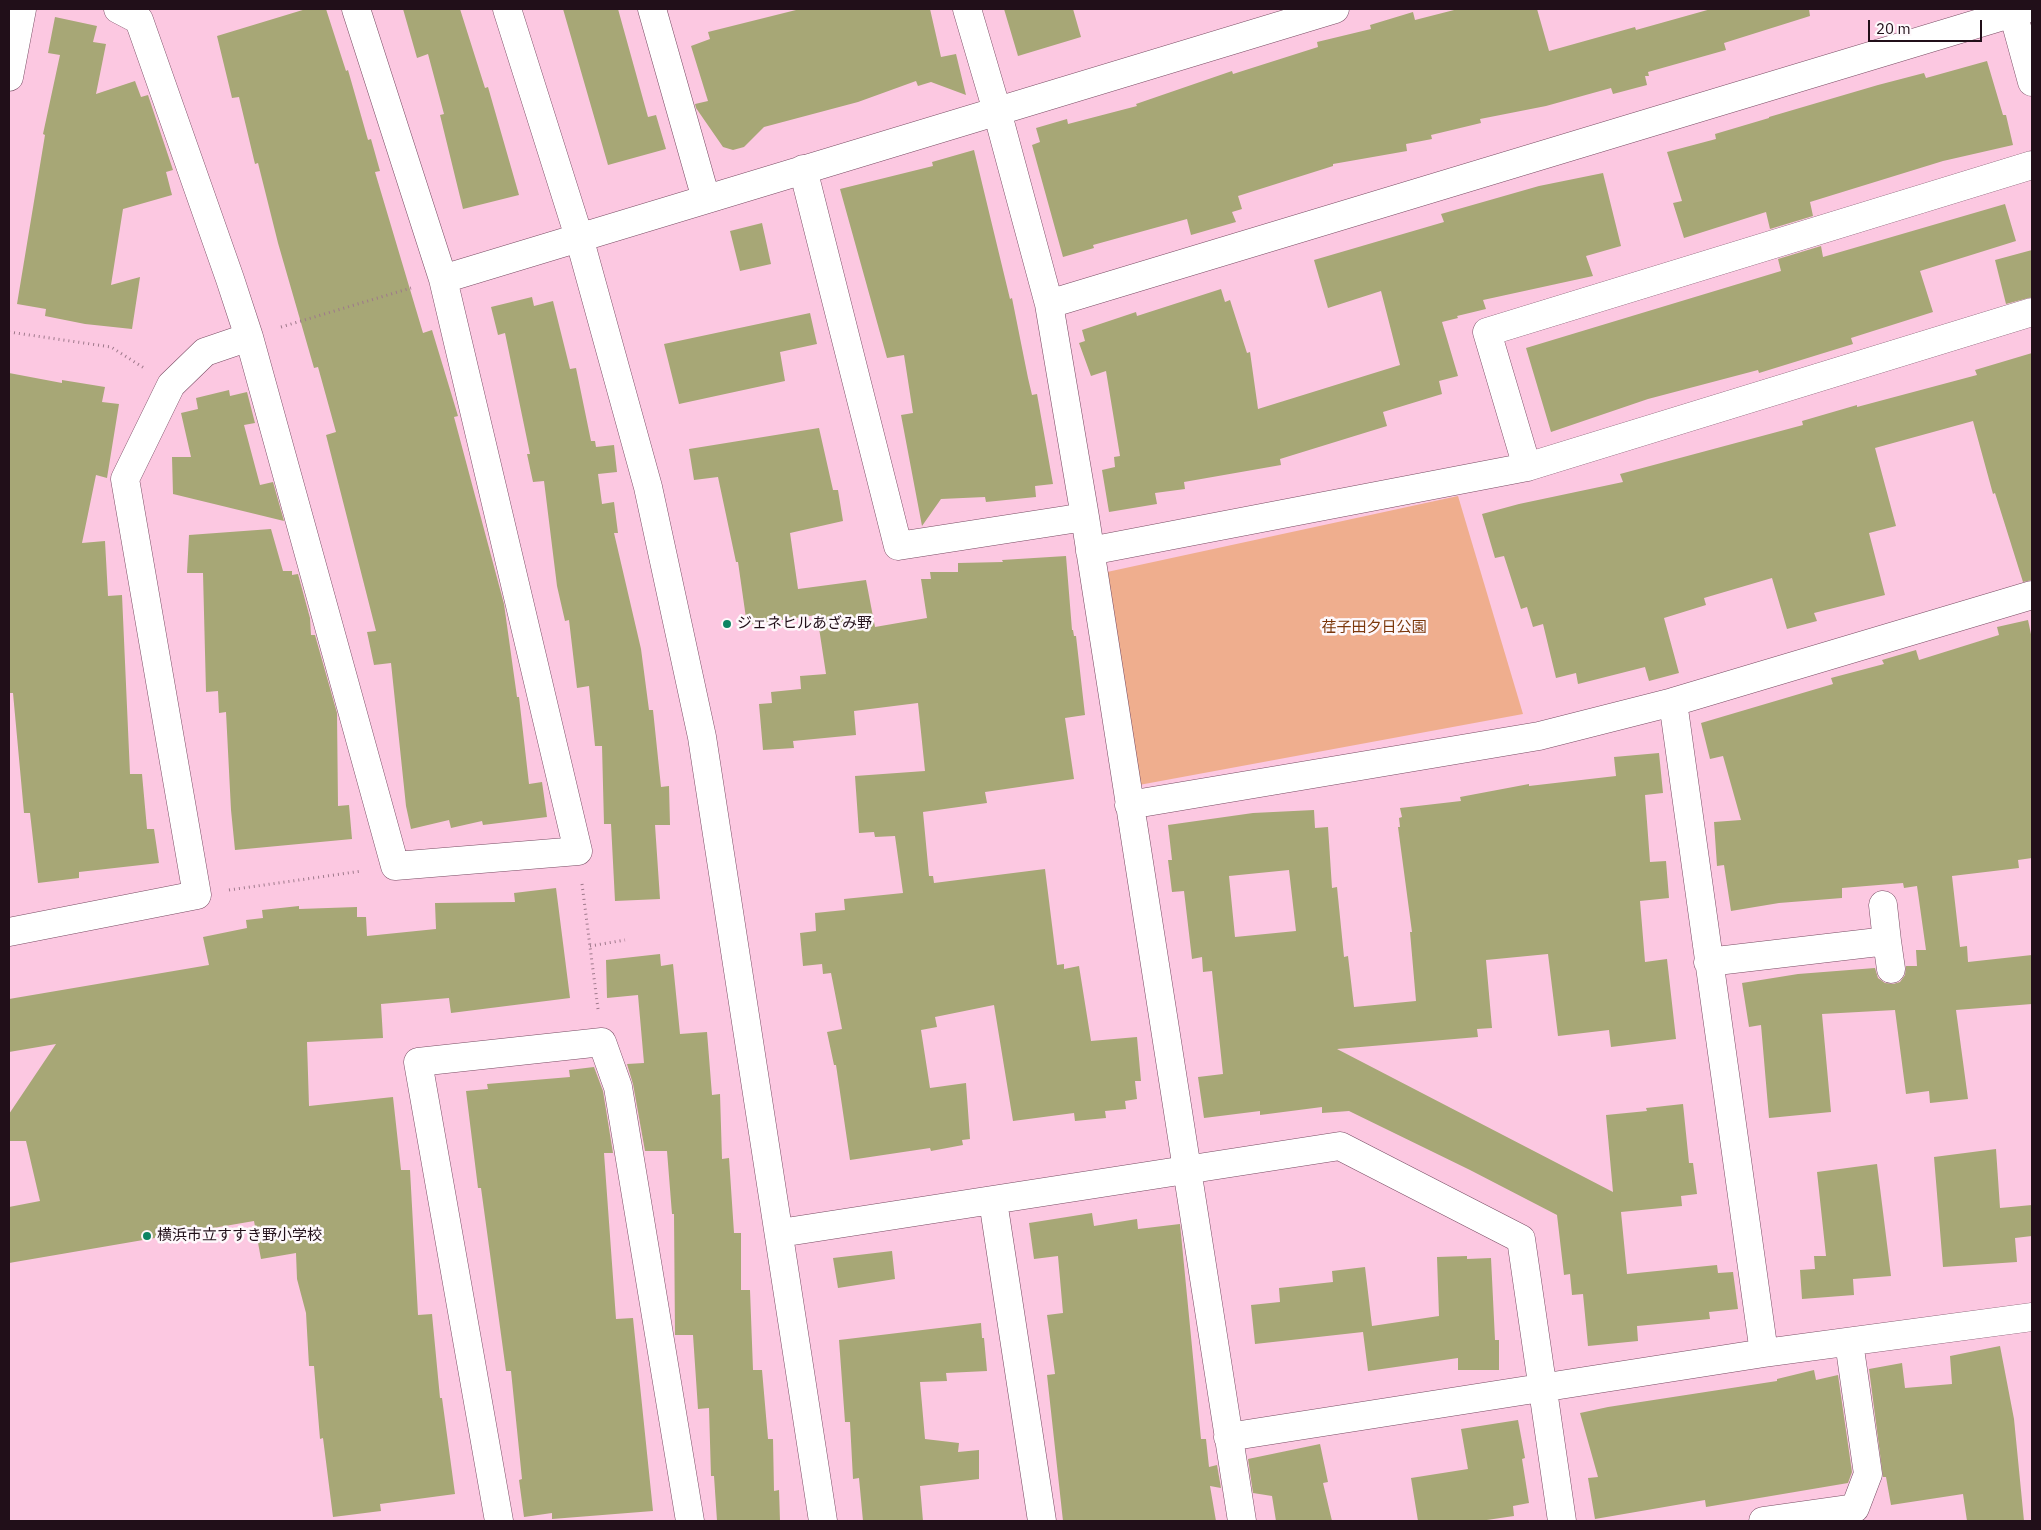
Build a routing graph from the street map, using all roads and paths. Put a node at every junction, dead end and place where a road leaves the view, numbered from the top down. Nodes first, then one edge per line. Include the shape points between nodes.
1 (22, 9) edge
2 (118, 9) edge
3 (356, 9) edge
4 (507, 9) edge
5 (967, 9) edge
6 (1335, 9) edge
7 (657, 10) edge
8 (2017, 10) edge
9 (9, 77) edge
10 (2032, 82) edge
11 (997, 111) junction
12 (2032, 165) edge
13 (803, 169) junction
14 (706, 199) junction
15 (579, 237) junction
16 (443, 279) junction
17 (383, 296) dead end
18 (1049, 304) junction
19 (2032, 312) edge
20 (317, 315) dead end
21 (9, 332) edge
22 (249, 337) junction
23 (111, 347) dead end
24 (1527, 467) junction
25 (1085, 517) junction
26 (1090, 552) junction
27 (2032, 595) edge
28 (1673, 702) junction
29 (1129, 805) junction
30 (578, 851) junction
31 (339, 874) dead end
32 (236, 890) dead end
33 (1883, 905) dead end
34 (9, 932) edge
35 (625, 940) dead end
36 (1887, 941) junction
37 (590, 946) junction
38 (1708, 962) junction
39 (1890, 969) dead end
40 (602, 1042) junction
41 (1188, 1169) junction
42 (993, 1201) junction
43 (780, 1233) junction
44 (2032, 1317) edge
45 (1850, 1342) junction
46 (1764, 1353) junction
47 (1543, 1387) junction
48 (1228, 1438) junction
49 (499, 1521) edge
50 (690, 1521) edge
51 (823, 1521) edge
52 (1042, 1521) edge
53 (1242, 1521) edge
54 (1562, 1521) edge
55 (1763, 1521) edge

1 - 9 street
2 - 22 street via 139,20
3 - 16 street
4 - 15 street
5 - 11 street
6 - 11 street
7 - 14 street
8 - 10 street
8 - 18 street
11 - 13 street
11 - 18 street
12 - 24 street via 1487,332
13 - 14 street
13 - 25 street via 898,546
14 - 15 street
15 - 16 street
15 - 43 street via 648,487 702,738
16 - 30 street
17 - 20 path
18 - 25 street
19 - 24 street
21 - 23 path
22 - 30 street via 395,866
22 - 34 street via 205,352 171,385 125,478 196,895
24 - 26 street
25 - 26 street
26 - 29 street
27 - 28 street
28 - 29 street via 1539,736
28 - 38 street
29 - 41 street
30 - 37 path
31 - 32 path
33 - 36 street
35 - 37 path
36 - 38 street
36 - 39 street
37 - 40 path
38 - 46 street
40 - 49 street via 418,1062
40 - 50 street via 618,1087
41 - 42 street
41 - 47 street via 1340,1146 1521,1239
41 - 48 street
42 - 43 street
42 - 52 street
43 - 51 street
44 - 45 street
45 - 46 street
45 - 55 street via 1868,1474 1855,1508
46 - 47 street
47 - 48 street
47 - 54 street
48 - 53 street

